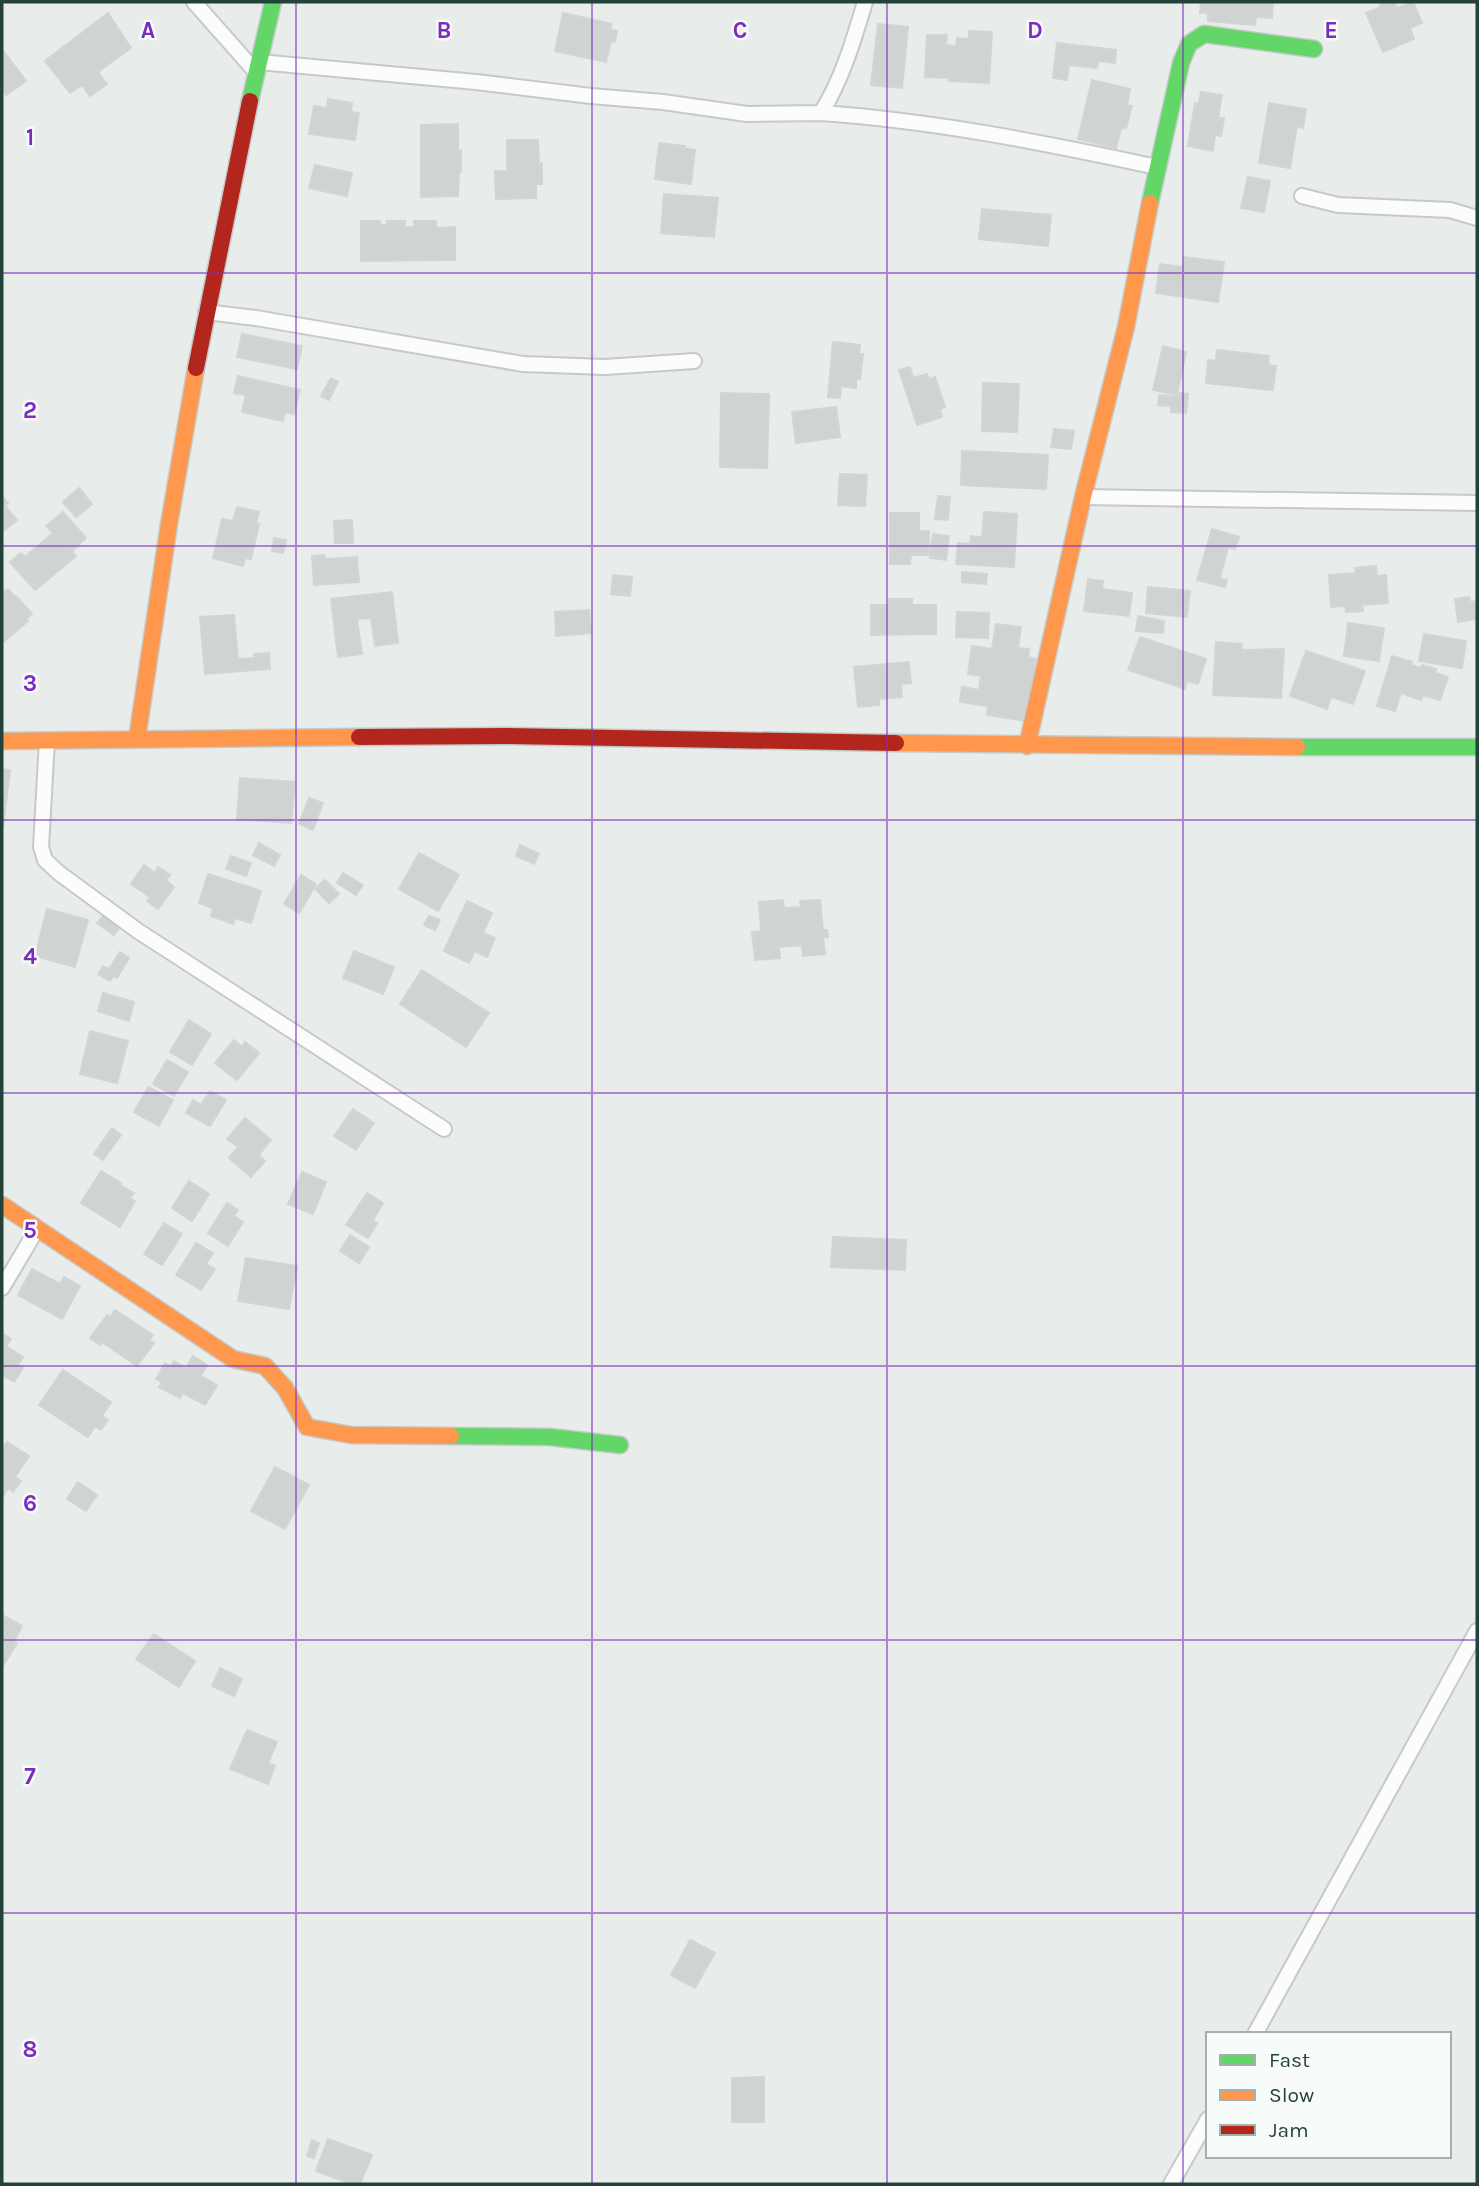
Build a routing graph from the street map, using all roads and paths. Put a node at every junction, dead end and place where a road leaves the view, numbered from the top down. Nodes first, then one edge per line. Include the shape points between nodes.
1 (194, 2) edge
2 (272, 2) edge
3 (865, 2) edge
4 (1314, 49) dead end
5 (258, 67) junction
6 (821, 113) junction
7 (1157, 167) junction
8 (1302, 196) dead end
9 (1477, 218) edge
10 (206, 312) junction
11 (694, 360) dead end
12 (1083, 497) junction
13 (1477, 503) edge
14 (137, 739) junction
15 (47, 740) junction
16 (2, 741) edge
17 (1027, 746) junction
18 (1477, 747) edge
19 (444, 1129) dead end
20 (2, 1205) edge
21 (37, 1229) junction
22 (2, 1288) edge
23 (620, 1445) dead end
24 (1477, 1631) edge
25 (1256, 2032) edge
26 (1206, 2123) edge
27 (1171, 2184) edge

1 - 5 street
2 - 5 street
3 - 6 street via 839,78
4 - 7 street via 1204,34 1189,44
5 - 6 street via 476,82 747,114
5 - 10 street
6 - 7 street via 1059,145
7 - 12 street via 1126,327
8 - 9 street via 1338,205 1450,210
10 - 11 street via 523,364 605,367
10 - 14 street
12 - 13 street
12 - 17 street
14 - 15 street
14 - 17 street via 506,736
15 - 16 street
15 - 19 street via 41,847 45,860 138,931
17 - 18 street
20 - 21 street
21 - 22 street
21 - 23 street via 233,1359 265,1366 285,1388 307,1427 351,1435 550,1437
24 - 25 street
26 - 27 street

